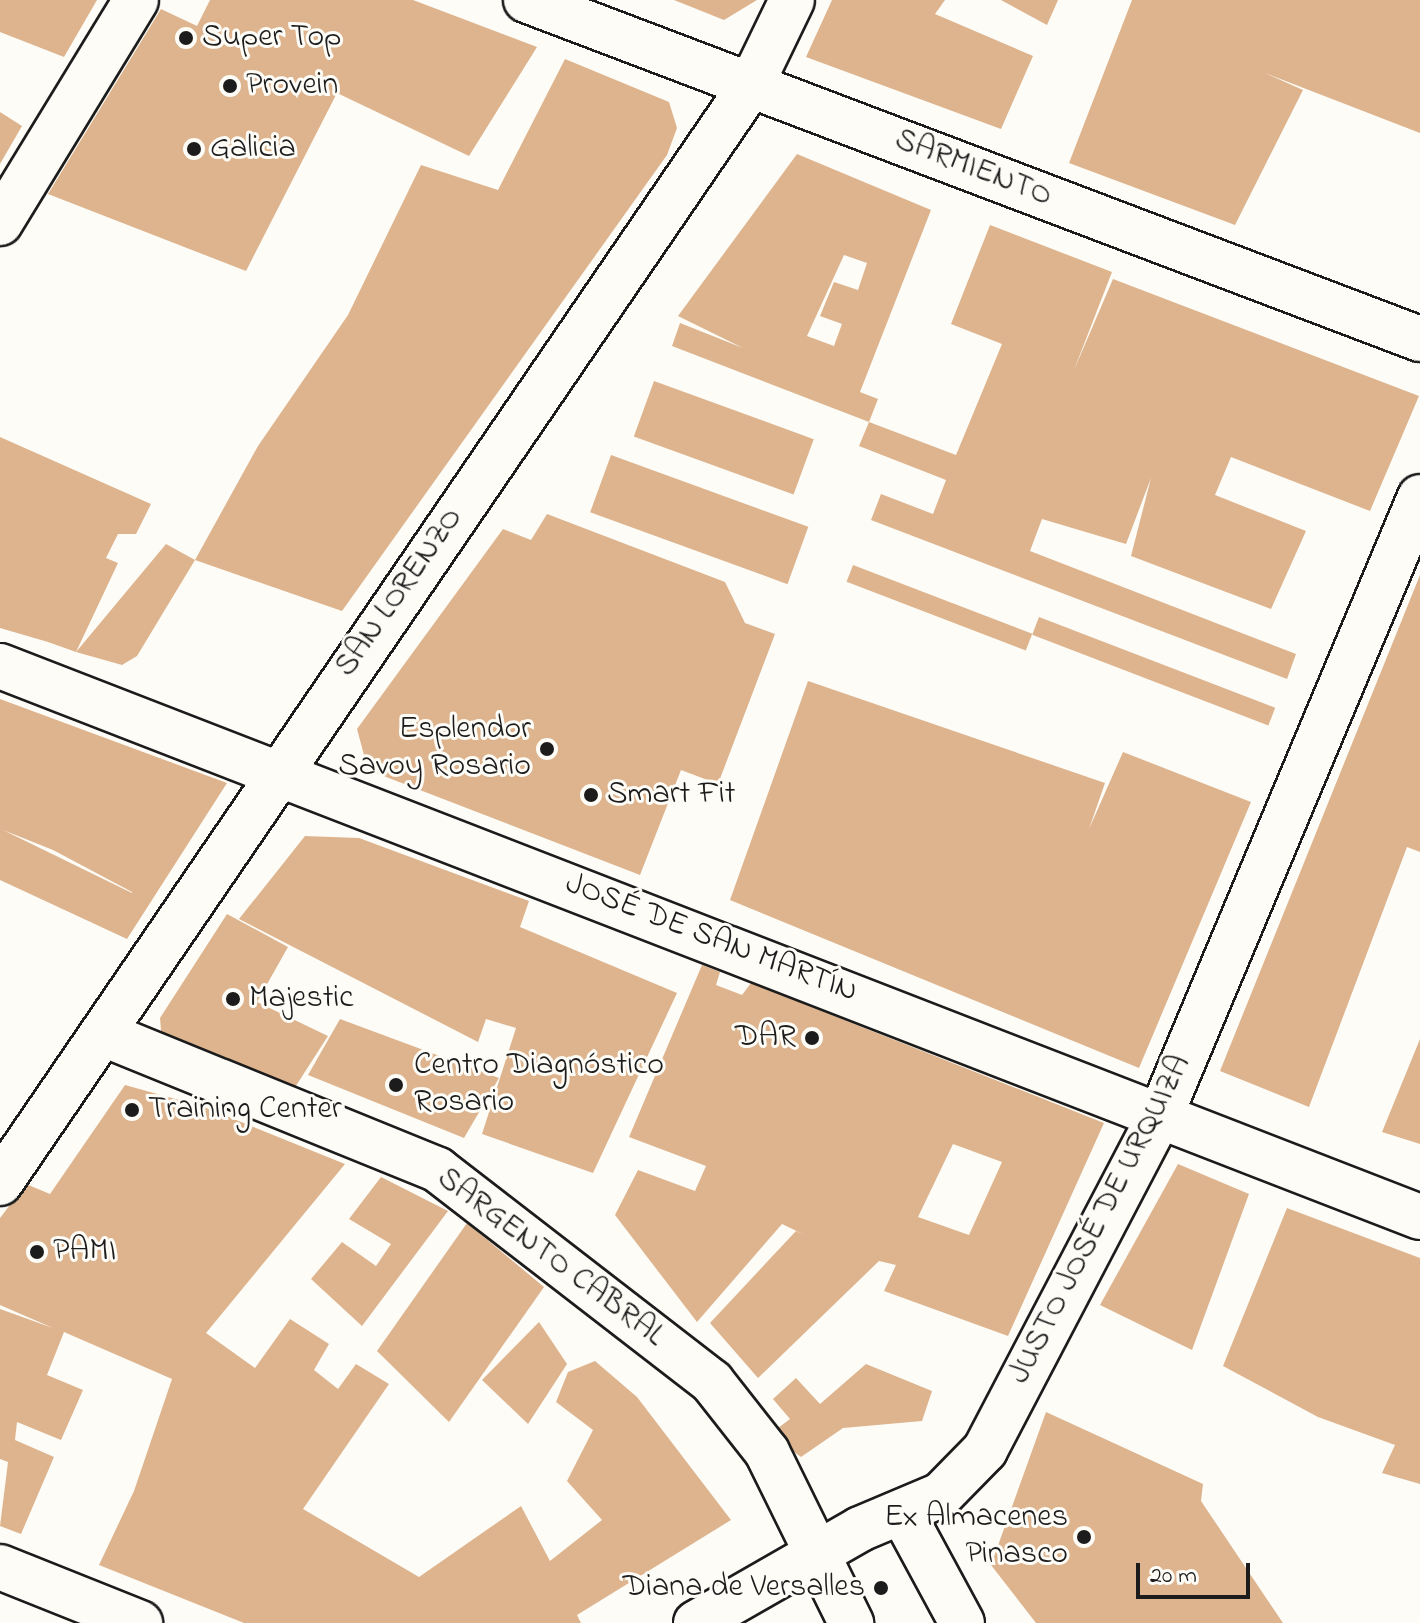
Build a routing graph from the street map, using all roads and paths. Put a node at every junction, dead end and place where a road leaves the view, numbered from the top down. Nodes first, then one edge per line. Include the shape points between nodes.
1 (136, 0) edge
2 (526, 0) edge
3 (792, 0) edge
4 (751, 85) junction
5 (0, 223) edge
6 (1420, 339) edge
7 (1420, 497) edge
8 (0, 666) edge
9 (277, 771) junction
10 (106, 1035) junction
11 (1161, 1114) junction
12 (0, 1183) edge
13 (1420, 1217) edge
14 (796, 1508) junction
15 (902, 1512) junction
16 (860, 1529) junction
17 (819, 1551) junction
18 (0, 1567) edge
19 (758, 1586) junction
20 (850, 1621) edge
21 (140, 1623) edge
22 (696, 1623) edge
23 (962, 1623) edge

1 - 5 street
2 - 4 street, SARMIENTO
3 - 4 street, SAN LORENZO
4 - 6 street, SARMIENTO
4 - 9 street, SAN LORENZO
7 - 11 street, JUSTO JOSÉ DE URQUIZA
8 - 9 street, JOSÉ DE SAN MARTÍN
9 - 10 street, SAN LORENZO
9 - 11 street, JOSÉ DE SAN MARTÍN
10 - 12 street, SAN LORENZO
10 - 14 street, SARGENTO CABRAL via 438,1170 712,1382 767,1452
11 - 13 street, JOSÉ DE SAN MARTÍN
11 - 15 street, JUSTO JOSÉ DE URQUIZA via 985,1450 941,1495
14 - 16 street
14 - 17 street, SARGENTO CABRAL
15 - 16 street, JUSTO JOSÉ DE URQUIZA
15 - 23 street
16 - 17 street, JUSTO JOSÉ DE URQUIZA
17 - 19 street, JUSTO JOSÉ DE URQUIZA
17 - 20 street, SARGENTO CABRAL
18 - 21 street
19 - 20 street, SARGENTO CABRAL
19 - 22 street, JUSTO JOSÉ DE URQUIZA

